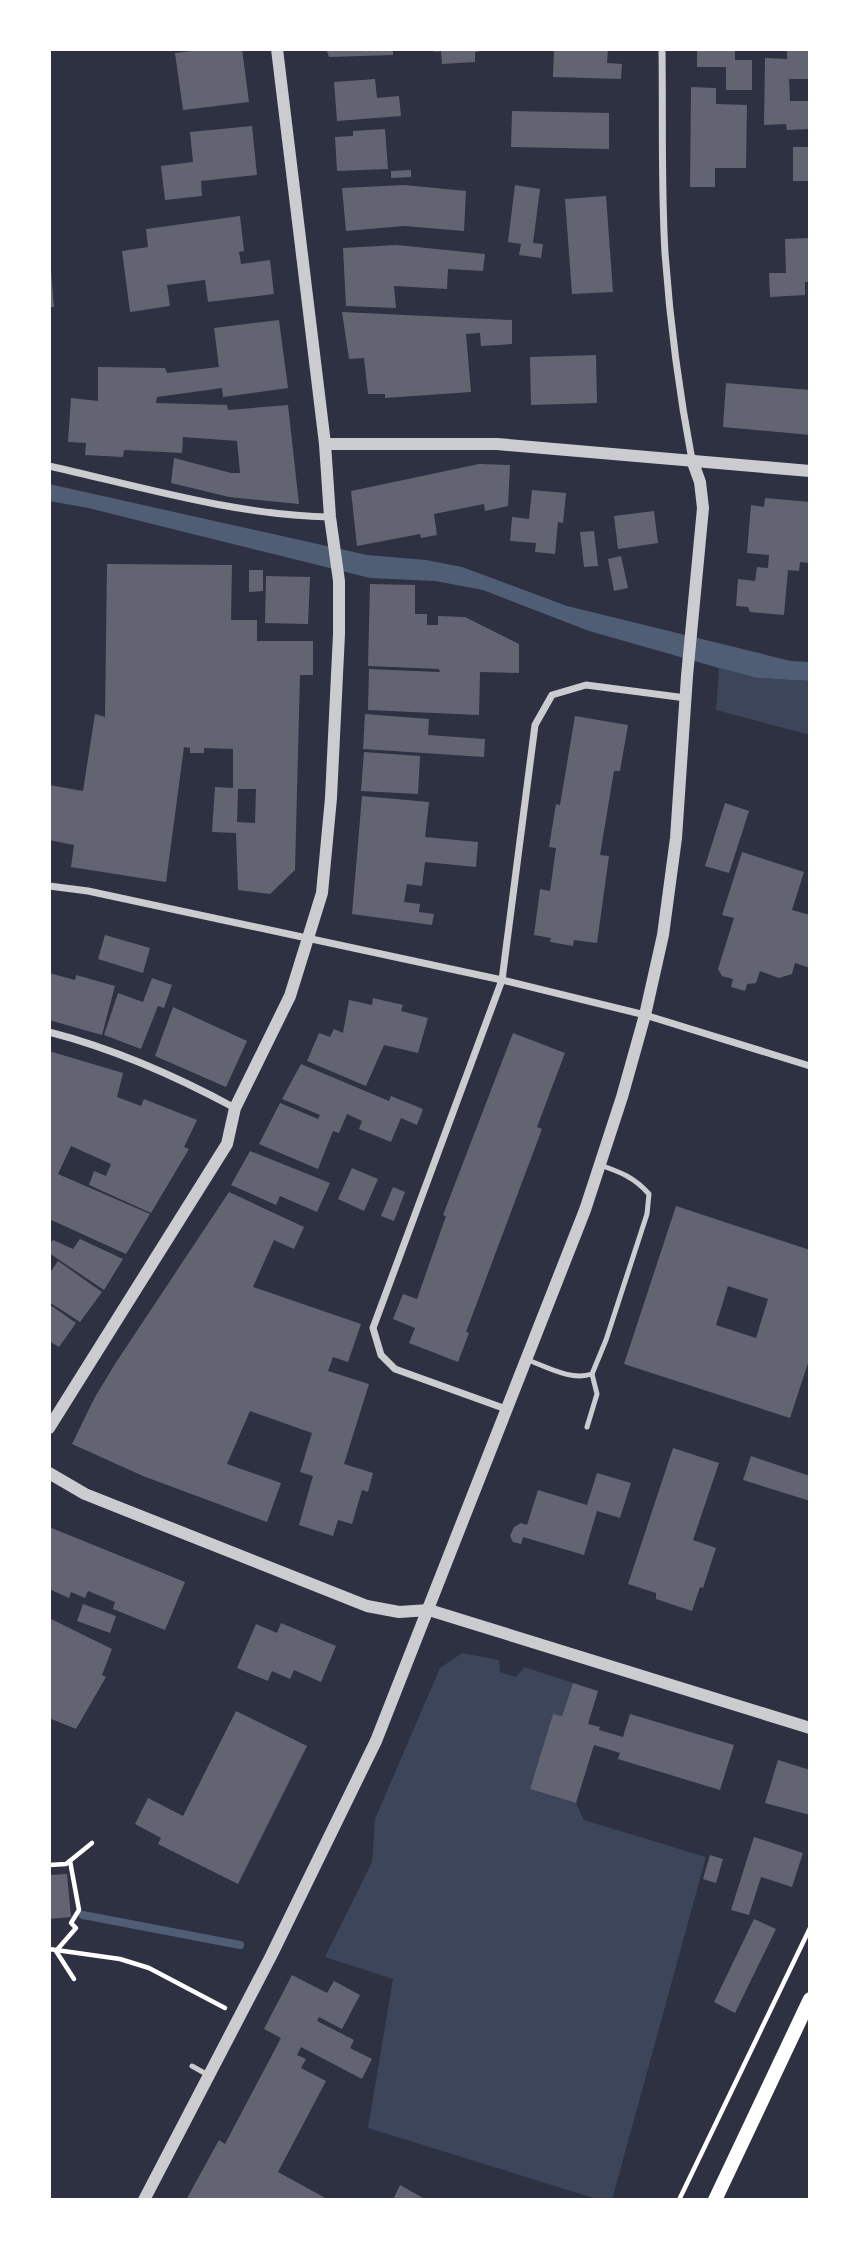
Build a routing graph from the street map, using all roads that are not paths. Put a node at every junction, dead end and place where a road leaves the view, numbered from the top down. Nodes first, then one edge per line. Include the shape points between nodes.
1 (277, 49) edge
2 (662, 49) edge
3 (325, 444) junction
4 (692, 460) junction
5 (49, 466) edge
6 (810, 471) edge
7 (330, 517) junction
8 (686, 698) junction
9 (49, 886) edge
10 (309, 939) junction
11 (502, 980) junction
12 (645, 1015) junction
13 (49, 1032) edge
14 (810, 1066) edge
15 (235, 1108) junction
16 (600, 1165) junction
17 (526, 1359) junction
18 (592, 1374) junction
19 (506, 1409) junction
20 (587, 1427) dead end
21 (49, 1428) edge
22 (49, 1474) edge
23 (429, 1610) junction
24 (810, 1728) edge
25 (810, 1999) edge
26 (192, 2066) dead end
27 (208, 2075) junction
28 (144, 2200) edge
29 (715, 2200) edge

1 - 3 street
2 - 4 street via 666,255
3 - 4 street via 497,444
3 - 7 street
4 - 6 street
4 - 8 street via 703,508
5 - 7 street via 223,506
7 - 10 street via 339,581 339,634 327,855
8 - 11 street via 586,685 552,695 535,725
8 - 12 street via 676,838 663,935
9 - 10 street
10 - 11 street
10 - 15 street via 290,996
11 - 12 street
11 - 19 street via 373,1328 381,1355 395,1369
12 - 14 street
12 - 16 street
13 - 15 street via 149,1066
15 - 21 street via 227,1144
16 - 17 street
16 - 18 lane via 638,1181 649,1194 647,1214
17 - 18 lane via 573,1376
17 - 19 street
18 - 20 lane via 597,1394
19 - 23 street
22 - 23 street via 85,1494 367,1606 399,1612
23 - 24 street
23 - 27 street via 376,1741
25 - 29 main road
26 - 27 lane
27 - 28 street

